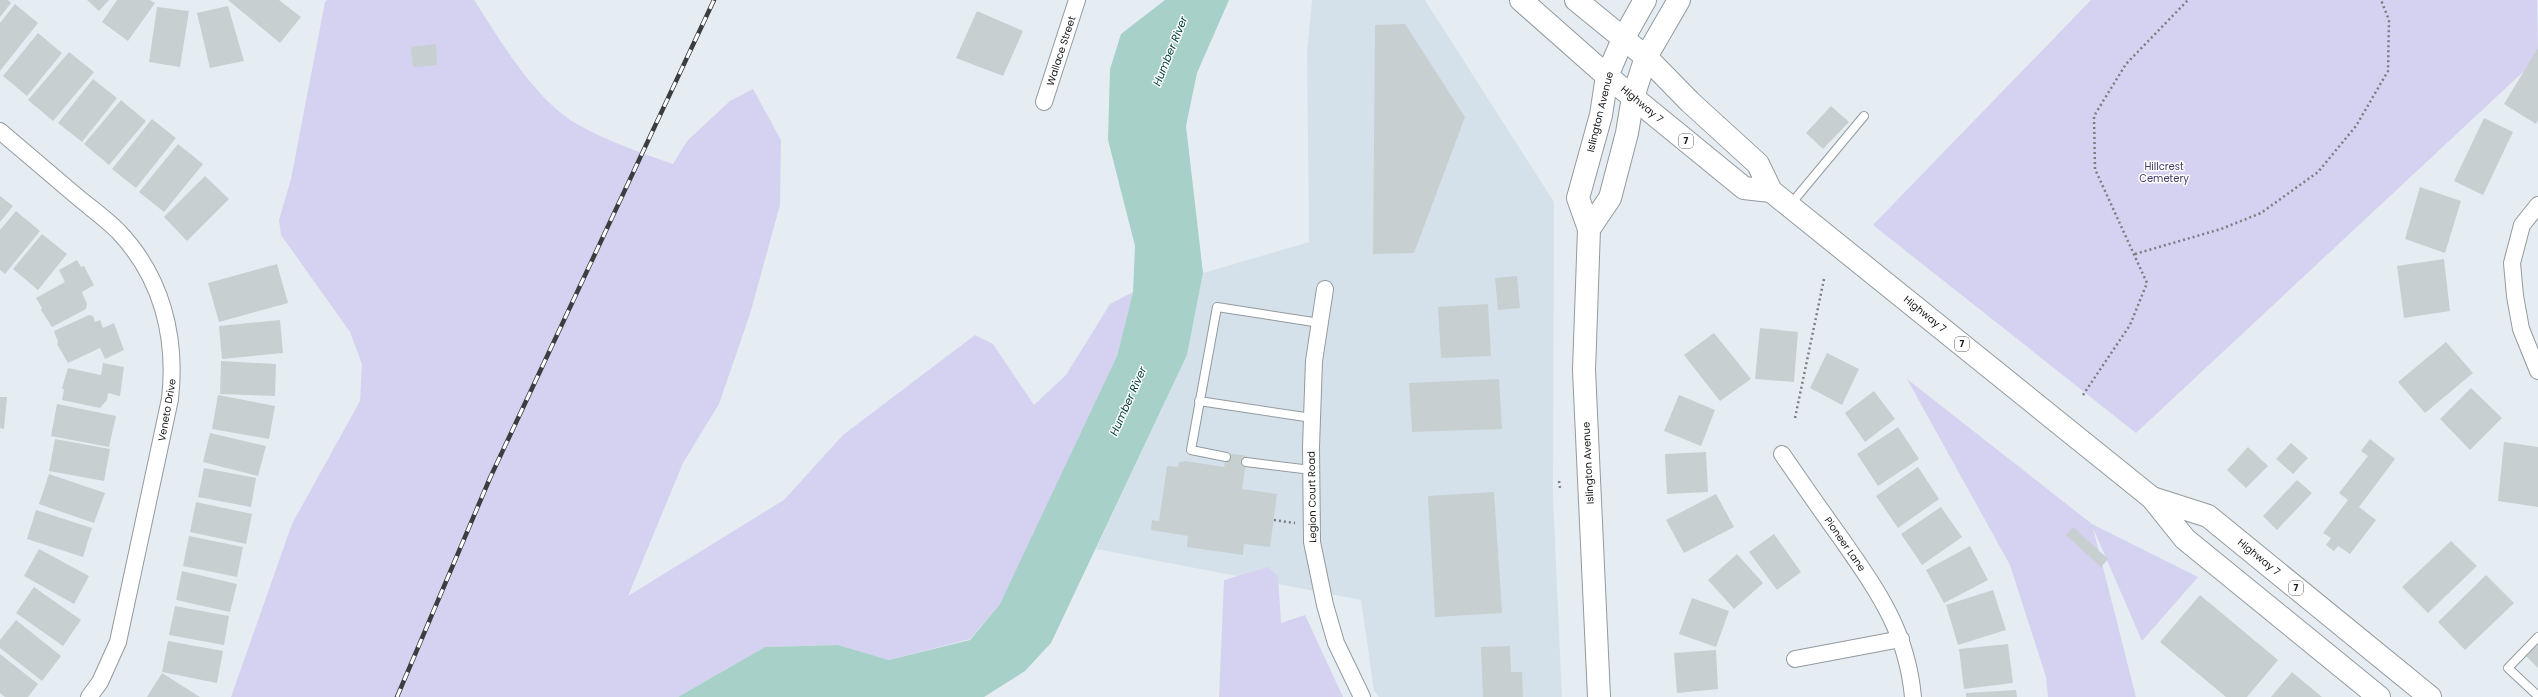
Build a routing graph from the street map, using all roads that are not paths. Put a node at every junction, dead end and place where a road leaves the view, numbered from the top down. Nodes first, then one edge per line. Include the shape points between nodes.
1 (1078, 0) edge
2 (1521, 0) edge
3 (1576, 0) edge
4 (1645, 0) edge
5 (1679, 0) edge
6 (1623, 39) junction
7 (1646, 57) junction
8 (1607, 76) junction
9 (1633, 97) junction
10 (1044, 102) dead end
11 (1864, 116) dead end
12 (0, 131) edge
13 (1771, 191) junction
14 (1789, 205) junction
15 (2538, 205) edge
16 (1589, 228) junction
17 (1325, 289) dead end
18 (1320, 323) junction
19 (2538, 371) edge
20 (1198, 401) junction
21 (1312, 418) junction
22 (1782, 454) dead end
23 (1226, 457) dead end
24 (1246, 462) dead end
25 (1312, 470) junction
26 (2152, 498) junction
27 (2538, 637) edge
28 (1901, 639) junction
29 (1795, 659) dead end
30 (2538, 696) edge
31 (89, 697) edge
32 (1362, 697) edge
33 (1599, 697) edge
34 (1913, 697) edge
35 (2379, 697) edge
36 (2430, 697) edge

1 - 10 street, Wallace Street
2 - 8 main road, Highway 7 / 7
3 - 6 main road, Highway 7 / 7
4 - 6 main road, Islington Avenue
5 - 7 main road
6 - 7 main road, Highway 7 / 7
6 - 8 main road, Islington Avenue
7 - 9 main road
7 - 13 main road, Highway 7 / 7 via 1690,102 1758,164
8 - 9 main road, Highway 7 / 7
8 - 16 main road, Islington Avenue via 1601,115 1578,198
9 - 13 main road, Highway 7 / 7 via 1744,188
9 - 16 main road via 1627,133 1610,198
11 - 14 lane
12 - 31 street, Veneto Drive via 117,231 134,250 150,275 160,298 172,347 170,399 125,618 110,662
13 - 14 main road, Highway 7 / 7
14 - 26 main road, Highway 7 / 7
15 - 19 street via 2522,225 2512,263 2521,329
16 - 33 main road, Islington Avenue via 1584,370
17 - 18 street, Legion Court Road
18 - 20 lane via 1217,307
18 - 21 street, Legion Court Road via 1314,361
20 - 21 lane
20 - 23 lane via 1191,450
21 - 25 street, Legion Court Road
22 - 28 street, Pioneer Lane via 1881,597
24 - 25 lane
25 - 32 street, Legion Court Road via 1312,542 1325,605 1336,643
26 - 35 main road, Highway 7 / 7 via 2185,539
26 - 36 main road, Highway 7 / 7 via 2208,516
27 - 30 lane via 2508,668
28 - 29 street
28 - 34 street, Pioneer Lane via 1910,668

